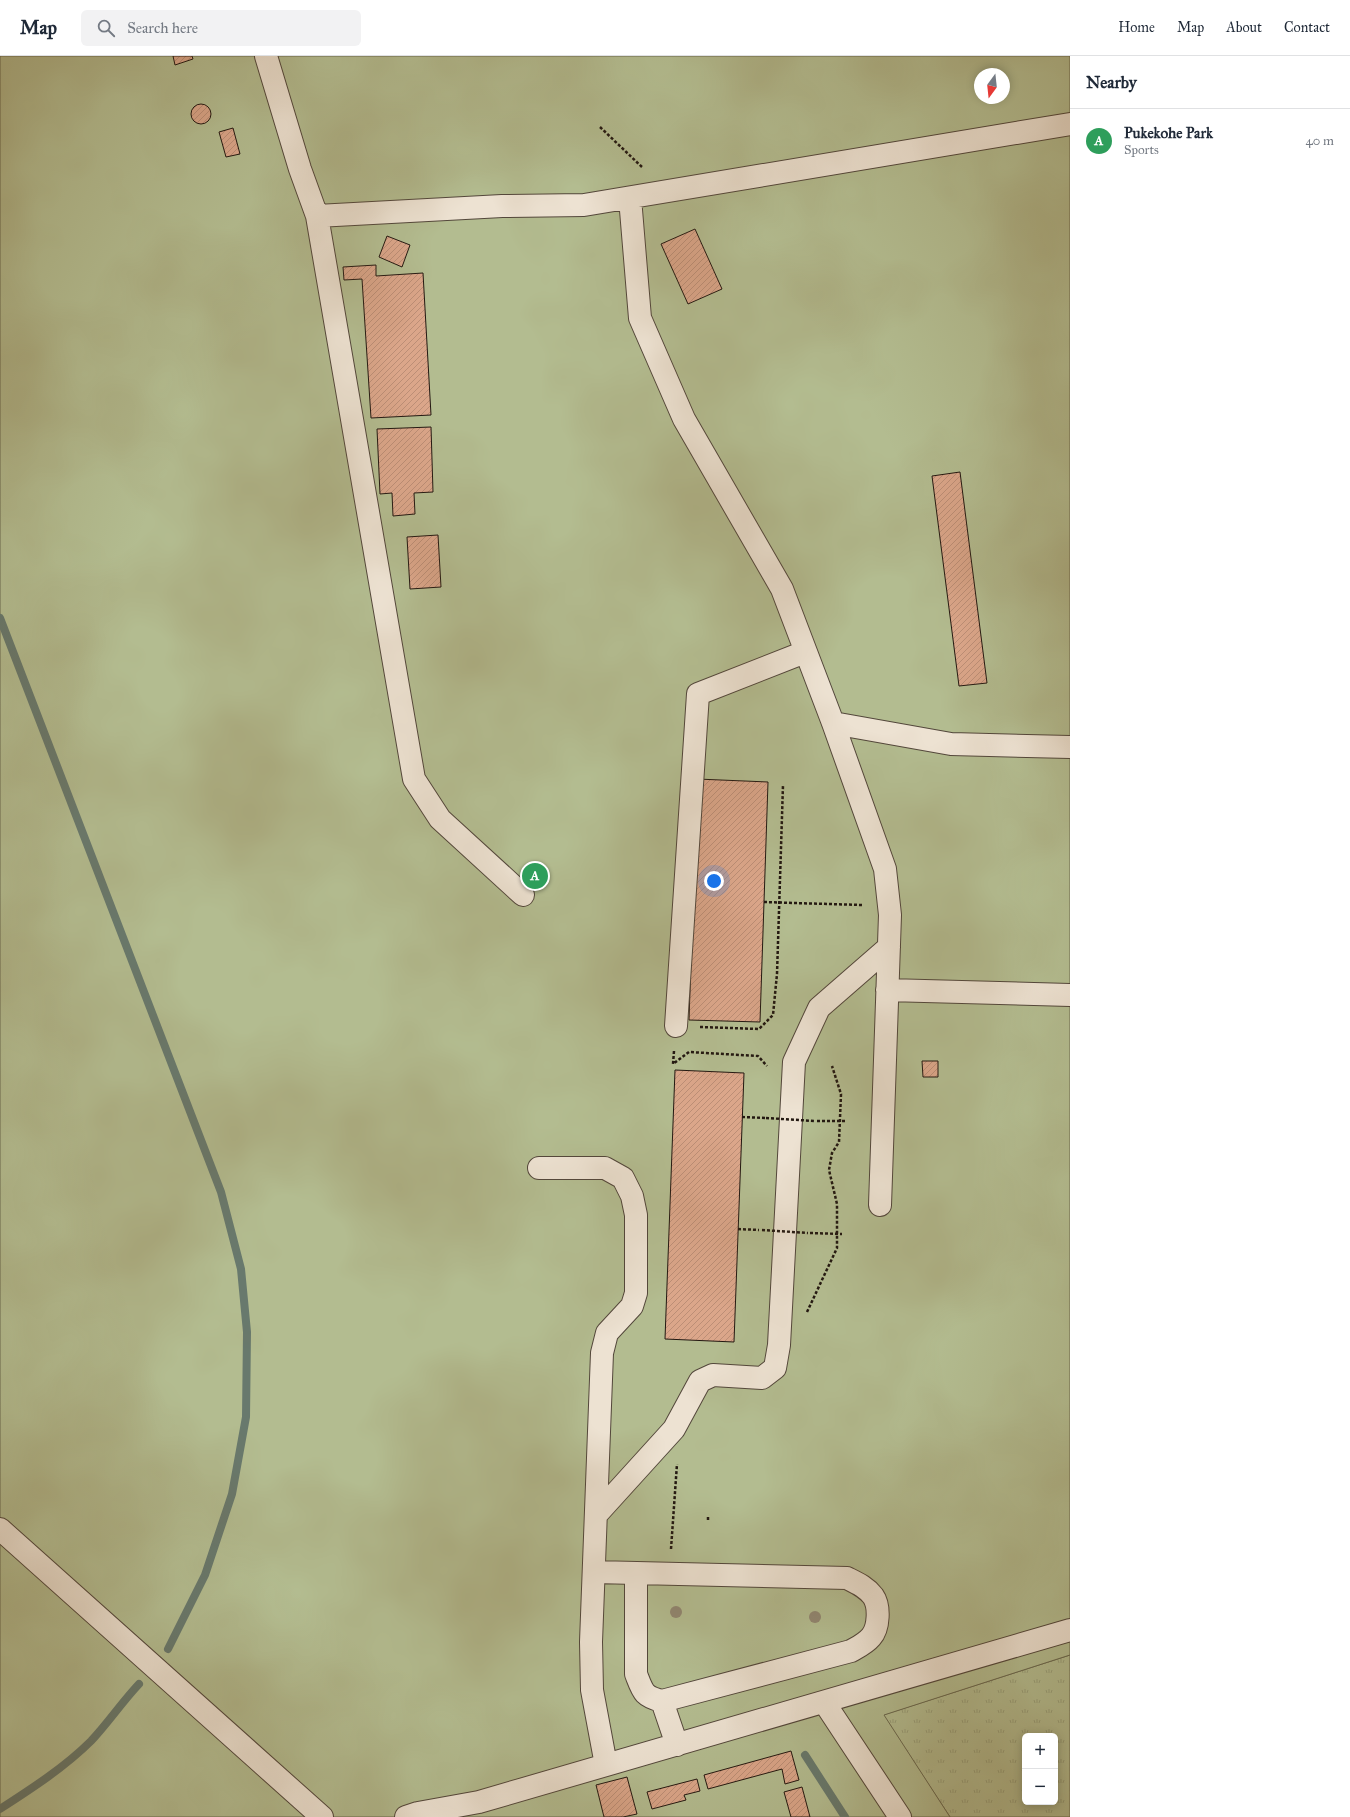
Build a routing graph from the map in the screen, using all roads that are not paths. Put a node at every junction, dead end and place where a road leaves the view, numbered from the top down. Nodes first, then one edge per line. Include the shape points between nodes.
1 (266, 56) edge
2 (1070, 124) edge
3 (630, 198) junction
4 (316, 216) junction
5 (805, 652) junction
6 (833, 723) junction
7 (1070, 747) edge
8 (523, 895) dead end
9 (889, 947) junction
10 (888, 990) junction
11 (1070, 995) edge
12 (676, 1026) road end
13 (539, 1168) dead end
14 (880, 1205) dead end
15 (596, 1515) junction
16 (0, 1529) edge
17 (594, 1572) junction
18 (636, 1573) junction
19 (1070, 1630) edge
20 (662, 1701) junction
21 (824, 1702) junction
22 (677, 1745) junction
23 (606, 1765) junction
24 (322, 1817) edge
25 (406, 1817) edge
26 (900, 1817) edge

1 - 4 lane
2 - 3 lane
3 - 4 lane via 584,205 502,206
3 - 5 lane via 640,318 684,419 782,589
4 - 8 lane via 414,778 440,819
5 - 6 lane
5 - 12 lane via 698,694
6 - 7 lane via 951,744
6 - 9 lane via 885,869 890,915
9 - 10 lane
9 - 15 lane via 819,1008 794,1062 779,1337 775,1368 762,1378 712,1375 700,1381 674,1429
10 - 11 lane
10 - 14 lane
13 - 15 lane via 605,1168 623,1178 632,1196 636,1214 636,1293 632,1306 607,1333 602,1353
15 - 17 lane
16 - 24 lane
17 - 18 lane
17 - 23 lane via 592,1690
18 - 20 lane via 636,1674 641,1688 649,1698
18 - 20 lane via 847,1578 863,1586 873,1596 878,1608 872,1636 863,1645 851,1651
19 - 21 lane
20 - 22 lane
21 - 22 lane
21 - 26 lane
22 - 23 lane
23 - 25 lane via 478,1802

